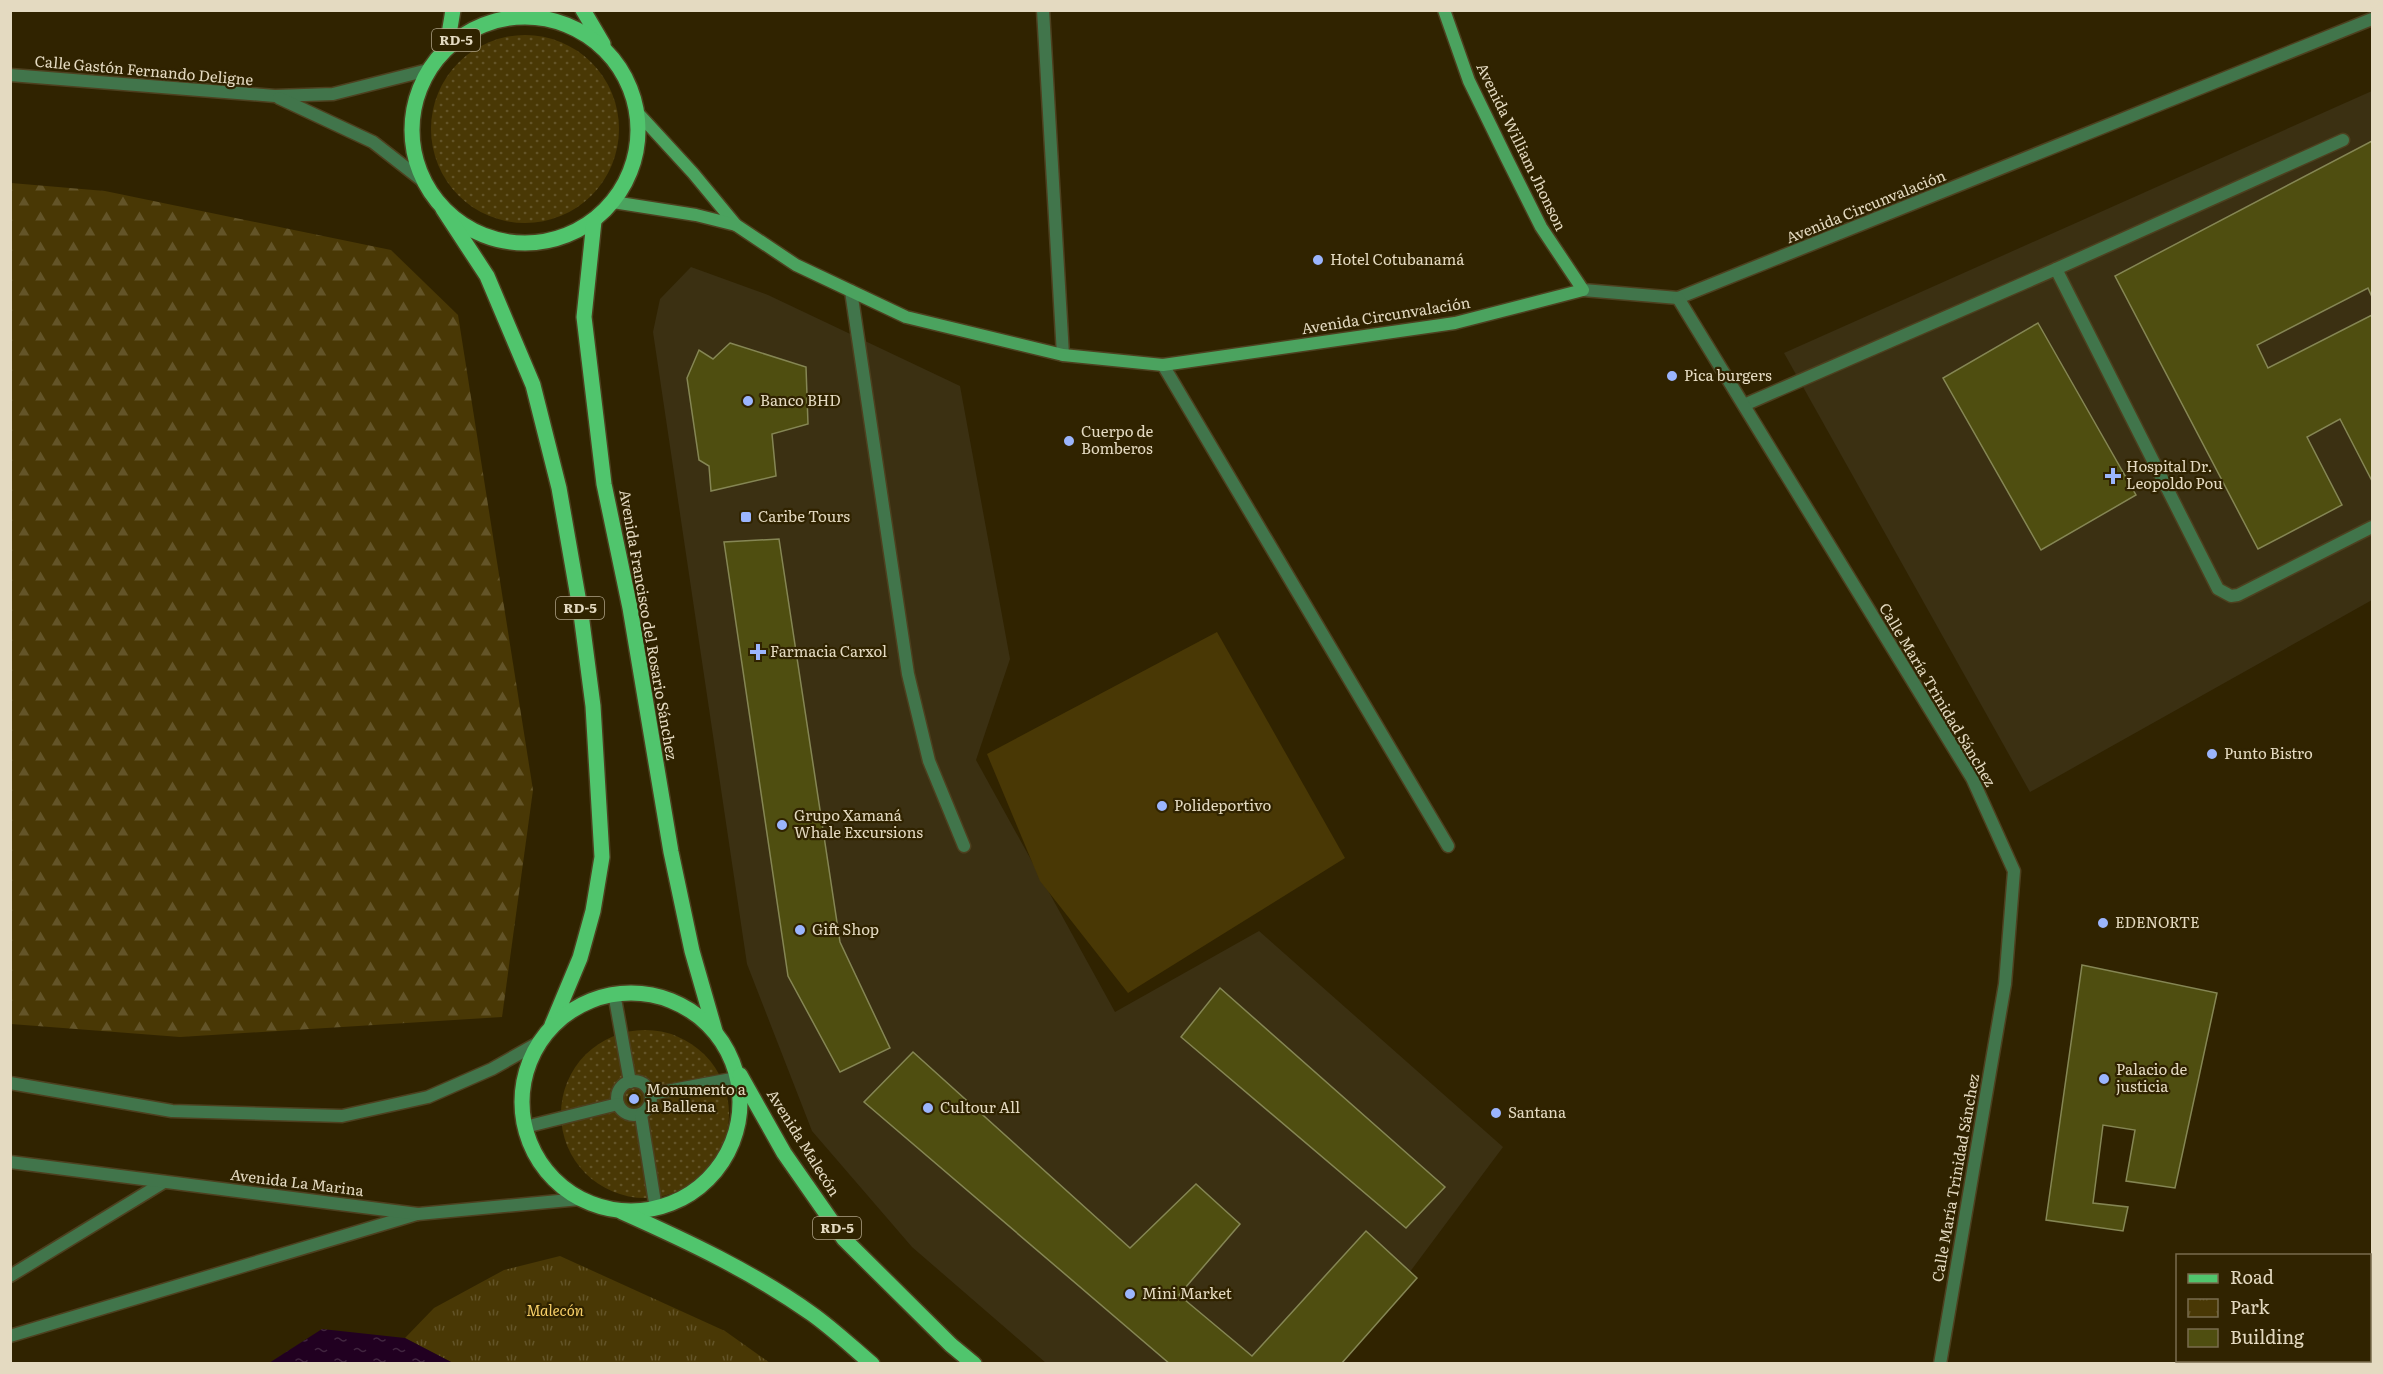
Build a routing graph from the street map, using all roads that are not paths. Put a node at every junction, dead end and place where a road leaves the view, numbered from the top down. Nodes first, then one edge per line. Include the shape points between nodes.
1 (453, 10) edge
2 (583, 10) edge
3 (1043, 10) edge
4 (1444, 10) edge
5 (2373, 19) edge
6 (447, 46) junction
7 (611, 56) junction
8 (428, 70) junction
9 (10, 75) edge
10 (275, 96) junction
11 (636, 111) junction
12 (2343, 140) dead end
13 (423, 181) junction
14 (612, 202) junction
15 (443, 209) junction
16 (594, 221) junction
17 (736, 225) junction
18 (2056, 269) junction
19 (1583, 290) junction
20 (851, 291) junction
21 (1678, 298) junction
22 (1063, 355) junction
23 (1163, 365) junction
24 (1744, 405) junction
25 (2373, 527) edge
26 (964, 846) dead end
27 (1448, 846) dead end
28 (614, 993) junction
29 (552, 1025) junction
30 (715, 1030) junction
31 (538, 1043) junction
32 (735, 1072) junction
33 (630, 1082) junction
34 (10, 1083) edge
35 (651, 1094) junction
36 (618, 1104) junction
37 (641, 1115) junction
38 (525, 1127) junction
39 (10, 1162) edge
40 (164, 1182) junction
41 (580, 1198) junction
42 (656, 1209) junction
43 (619, 1211) junction
44 (418, 1214) junction
45 (10, 1276) edge
46 (10, 1336) edge
47 (872, 1364) edge
48 (974, 1364) edge
49 (1940, 1364) edge

1 - 6 main road, RD-5
2 - 7 main road, RD-5
3 - 22 street
4 - 19 main road, Avenida William Jhonson via 1469,81 1512,169 1541,227
5 - 21 street, Avenida Circunvalación
6 - 7 main road, RD-5 via 477,25 513,16 549,18 583,32
6 - 8 main road, RD-5
7 - 11 main road, RD-5 via 627,82
8 - 10 street, Calle Gastón Fernando Deligne via 333,94
8 - 13 main road, RD-5 via 413,105 411,144
9 - 10 street, Calle Gastón Fernando Deligne
10 - 13 street, Calle Gastón Fernando Deligne via 373,142
11 - 14 main road, RD-5 via 638,144 629,175
11 - 17 main road, Avenida Circunvalación
12 - 18 street
13 - 15 main road, RD-5
14 - 16 main road, RD-5
14 - 17 main road, Avenida Circunvalación
15 - 16 main road, RD-5 via 469,230 500,241 533,244 565,237
15 - 29 main road, RD-5 via 486,276 533,385 559,488 581,614 593,706 602,857 580,958
16 - 30 main road, Avenida Francisco del Rosario Sánchez / RD-5 via 584,317 604,484 630,608 671,852 692,951
17 - 20 main road, Avenida Circunvalación via 796,265
18 - 24 street
18 - 25 street via 2218,589 2238,595
19 - 21 street, Avenida Circunvalación
19 - 23 main road, Avenida Circunvalación via 1455,323
20 - 22 main road, Avenida Circunvalación via 906,317
20 - 26 street via 908,674 929,761
21 - 24 street, Calle María Trinidad Sánchez
22 - 23 main road, Avenida Circunvalación
23 - 27 street
24 - 49 street, Calle María Trinidad Sánchez via 1972,778 2014,871 2005,984
28 - 29 main road, RD-5 via 582,1003
28 - 30 main road, RD-5 via 652,994 687,1007
28 - 33 street
29 - 31 main road, RD-5
30 - 32 main road, RD-5
31 - 34 street via 428,1098 342,1116 172,1111
31 - 38 main road, RD-5 via 524,1076 521,1112
32 - 35 street
32 - 42 main road, RD-5 via 741,1102 734,1138 717,1170 689,1195
32 - 48 main road, Avenida Malecón / RD-5 via 784,1153 844,1239
33 - 35 street via 646,1085
33 - 36 street via 617,1094
35 - 37 street via 648,1110
36 - 37 street via 623,1112
36 - 38 street
37 - 42 street
38 - 41 main road, RD-5 via 531,1147 551,1177
39 - 40 street, Avenida La Marina
40 - 44 street, Avenida La Marina
40 - 45 street
41 - 43 main road, RD-5
41 - 44 street, Avenida La Marina
42 - 43 main road, RD-5
43 - 47 main road, RD-5 via 750,1275 812,1314
44 - 46 street

